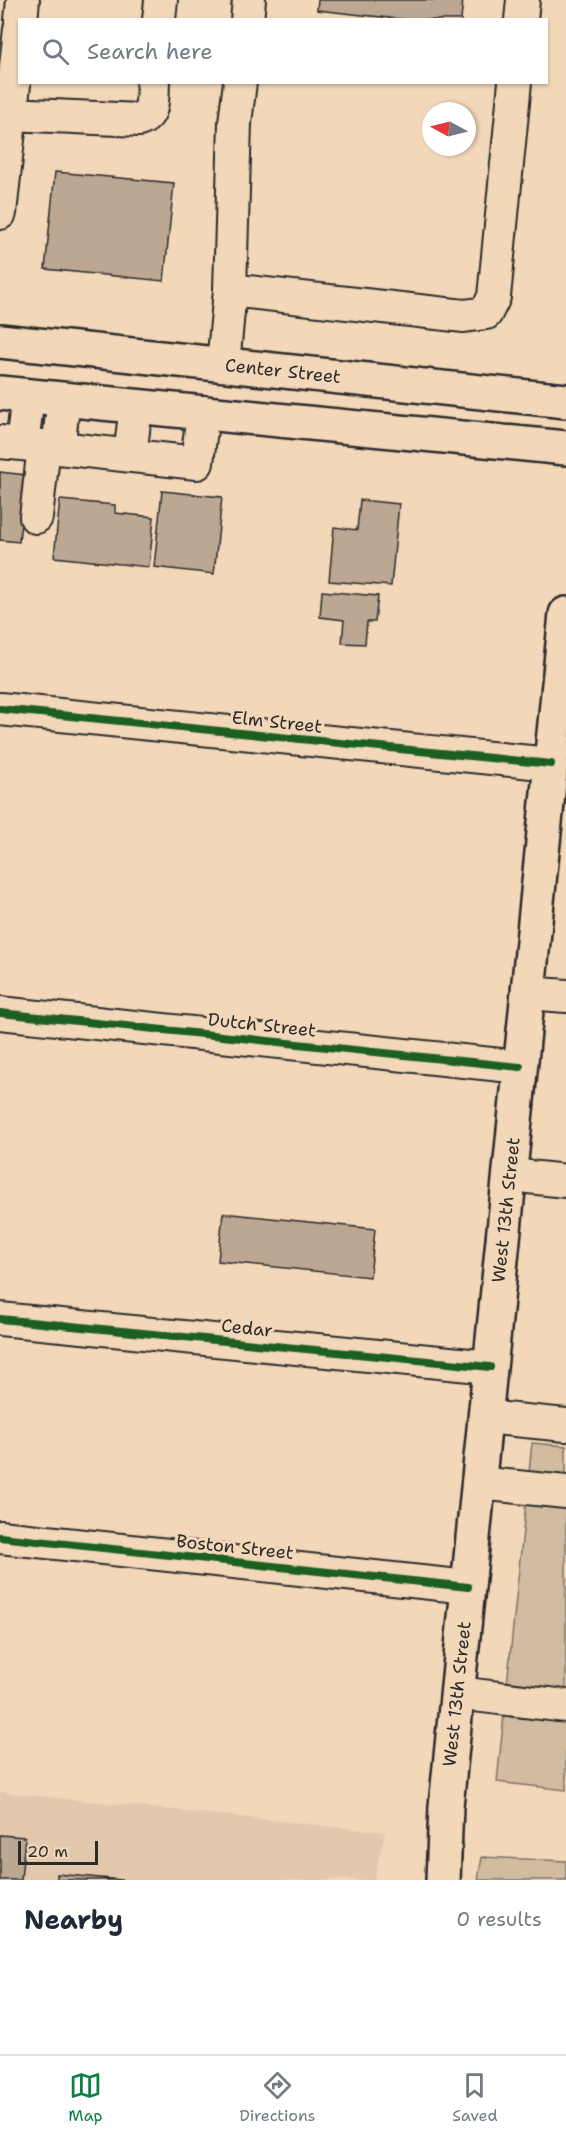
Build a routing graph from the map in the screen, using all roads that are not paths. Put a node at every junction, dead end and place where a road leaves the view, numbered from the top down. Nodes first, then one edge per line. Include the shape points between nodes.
1 (23, 0) edge
2 (161, 0) edge
3 (249, 0) edge
4 (523, 0) edge
5 (21, 18) edge
6 (159, 18) edge
7 (247, 18) edge
8 (522, 18) edge
9 (0, 19) edge
10 (18, 28) edge
11 (18, 40) edge
12 (153, 84) edge
13 (240, 84) edge
14 (515, 84) edge
15 (8, 96) edge
16 (0, 213) edge
17 (231, 290) junction
18 (0, 341) edge
19 (223, 364) junction
20 (14, 394) edge
21 (64, 399) junction
22 (566, 401) edge
23 (136, 406) junction
24 (203, 412) junction
25 (31, 445) edge
26 (566, 448) edge
27 (130, 456) junction
28 (36, 517) dead end
29 (566, 614) edge
30 (0, 709) edge
31 (561, 721) edge
32 (551, 764) junction
33 (528, 993) junction
34 (566, 996) edge
35 (0, 1013) edge
36 (520, 1067) junction
37 (510, 1175) junction
38 (566, 1181) edge
39 (0, 1319) edge
40 (490, 1367) junction
41 (485, 1417) junction
42 (566, 1425) edge
43 (478, 1483) junction
44 (566, 1492) edge
45 (0, 1538) edge
46 (468, 1587) junction
47 (457, 1693) junction
48 (566, 1706) edge
49 (446, 1806) junction
50 (420, 1880) edge
51 (443, 1880) edge

1 - 5 street
2 - 6 street
3 - 7 street
4 - 8 street
9 - 10 street
11 - 15 street
12 - 15 street via 150,112 139,120
13 - 17 street via 235,123
14 - 17 street via 494,297 486,313 464,316
15 - 16 street
17 - 19 street
18 - 19 main road, Center Street
19 - 22 main road, Center Street
20 - 21 main road
20 - 25 street
21 - 23 main road
21 - 25 street
23 - 24 main road
23 - 27 street
24 - 26 main road
24 - 27 street via 197,463
25 - 27 street
25 - 28 street
29 - 31 main road, West 13th Street
30 - 32 street, Elm Street
31 - 32 main road, West 13th Street
32 - 33 main road, West 13th Street
33 - 34 street
33 - 36 main road, West 13th Street
35 - 36 street, Dutch Street
36 - 37 main road, West 13th Street
37 - 38 street
37 - 40 main road, West 13th Street
39 - 40 street, Cedar
40 - 41 main road, West 13th Street
41 - 42 street
41 - 43 main road, West 13th Street
43 - 44 street
43 - 46 main road, West 13th Street
45 - 46 street, Boston Street
46 - 47 main road, West 13th Street
47 - 48 street
47 - 49 main road, West 13th Street
49 - 50 main road, West 13th Street
49 - 51 main road, West 13th Street

